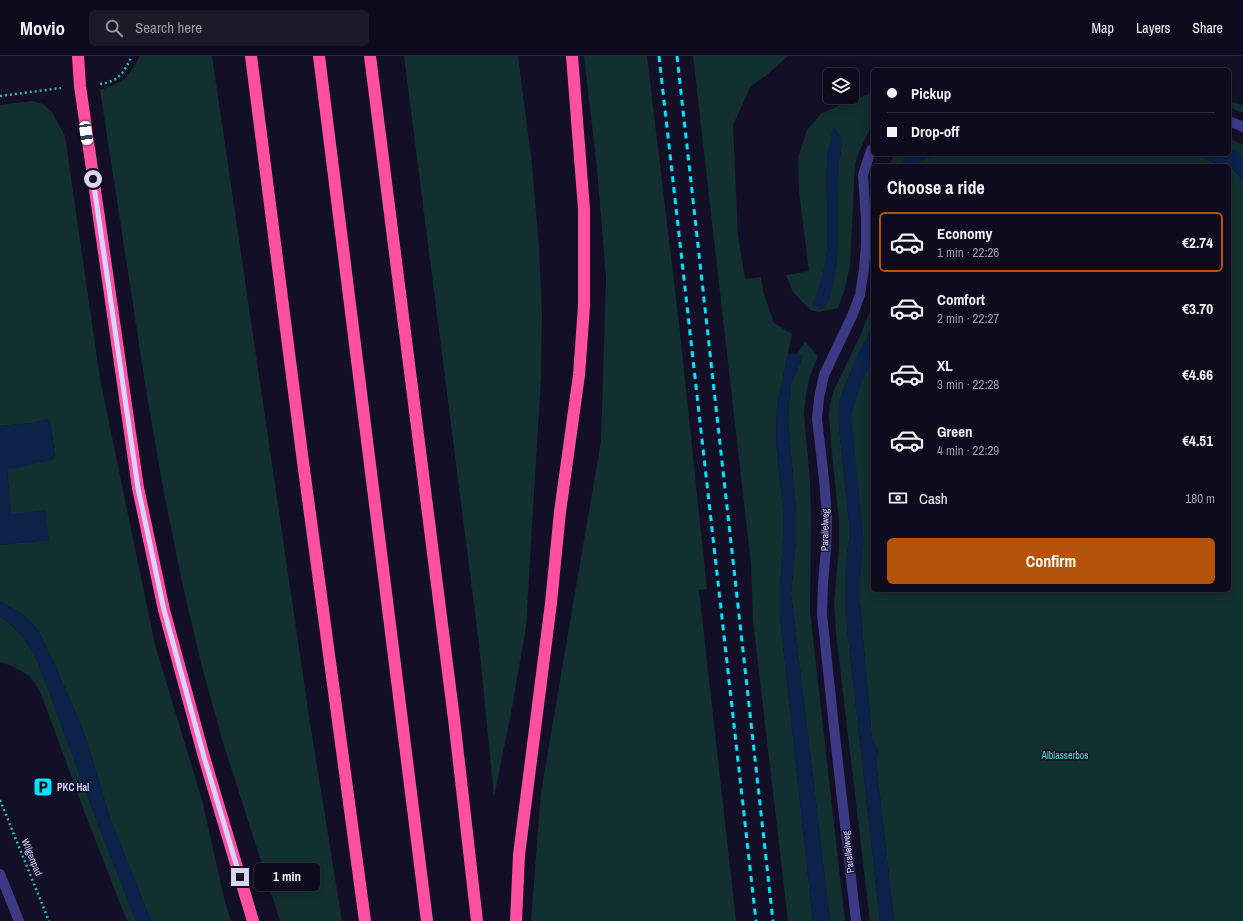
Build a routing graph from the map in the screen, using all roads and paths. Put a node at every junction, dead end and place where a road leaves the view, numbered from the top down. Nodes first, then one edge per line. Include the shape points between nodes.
1 (78, 56) edge
2 (251, 56) edge
3 (319, 56) edge
4 (370, 56) edge
5 (572, 56) edge
6 (1231, 122) edge
7 (1243, 127) edge
8 (871, 150) edge
9 (0, 800) edge
10 (0, 874) edge
11 (18, 921) edge
12 (49, 921) edge
13 (253, 921) edge
14 (365, 921) edge
15 (427, 921) edge
16 (477, 921) edge
17 (516, 921) edge
18 (856, 921) edge

1 - 13 highway via 80,86 138,488 164,610
2 - 14 highway
3 - 15 highway
4 - 16 highway
5 - 17 highway via 584,210 584,306 579,375 519,855
6 - 7 street
8 - 18 street, Parallelweg via 863,175 866,245 860,295 824,375 817,419 827,518 822,614
9 - 12 path, Wilgenpad
10 - 11 street

